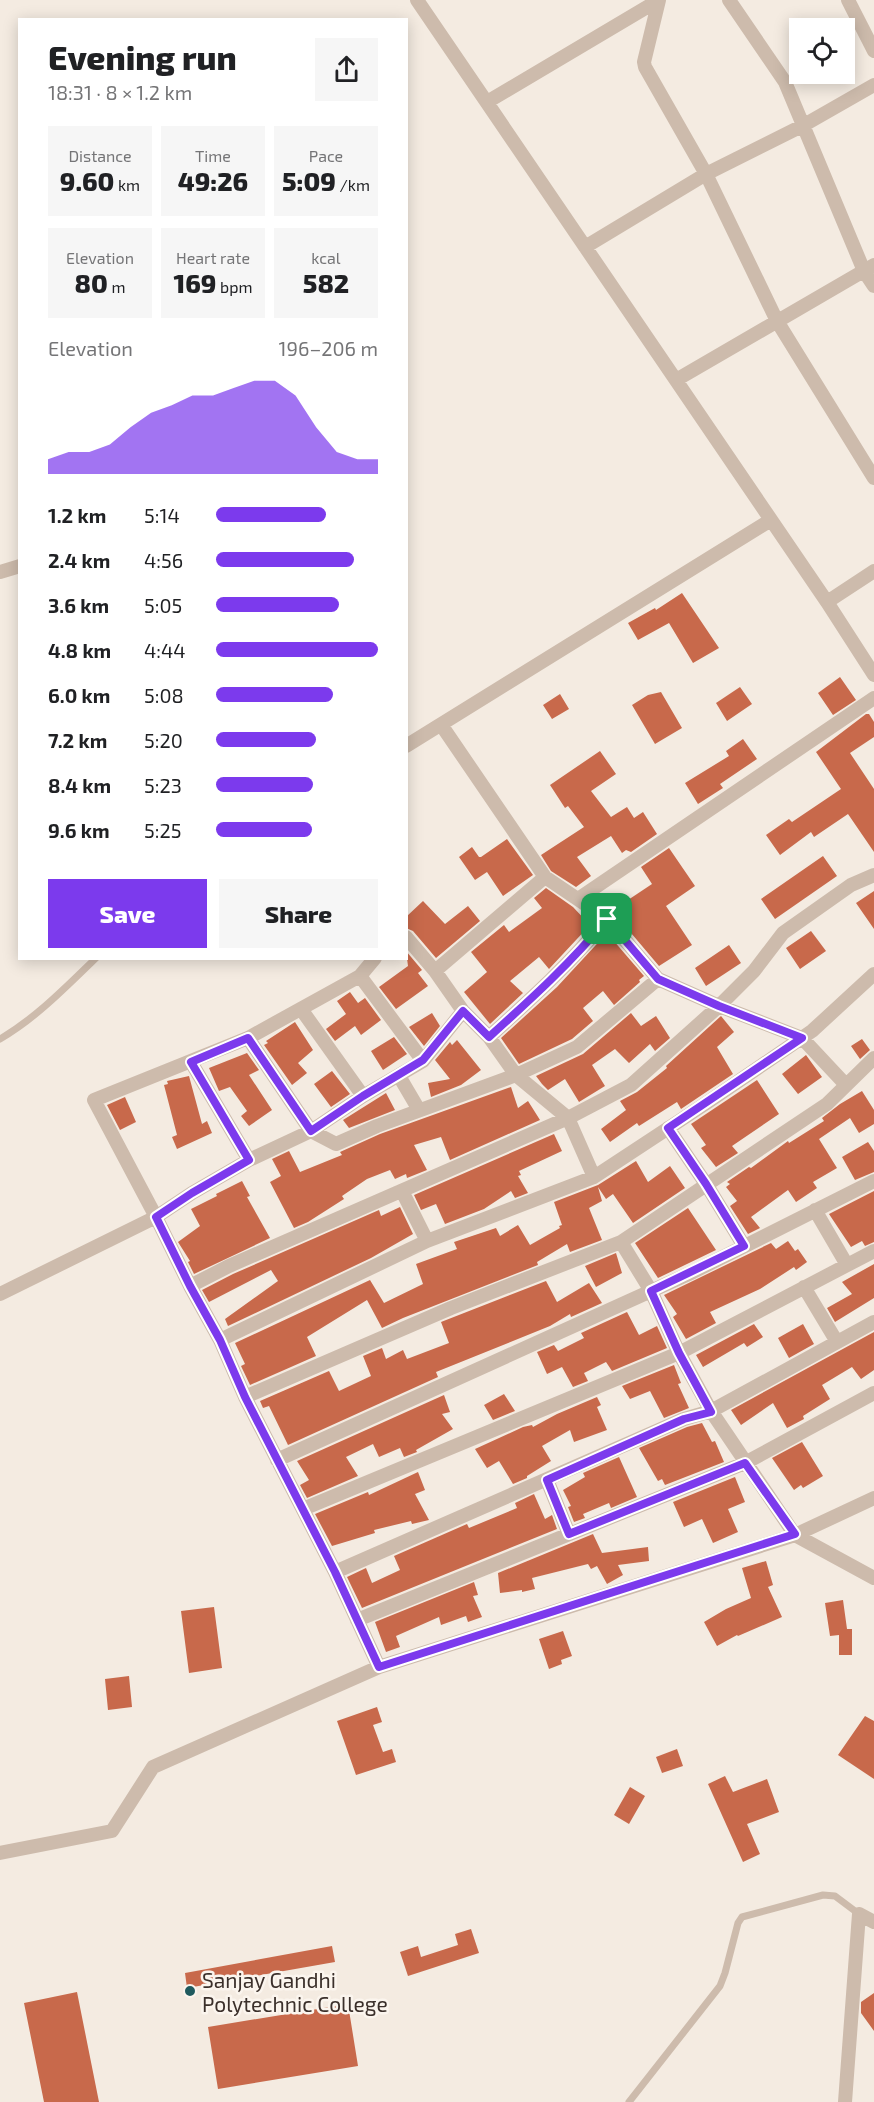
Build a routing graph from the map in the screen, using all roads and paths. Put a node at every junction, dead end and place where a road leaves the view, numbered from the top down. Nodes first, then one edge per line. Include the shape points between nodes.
1 (417, 0) edge
2 (659, 0) edge
3 (729, 0) edge
4 (848, 0) edge
5 (874, 51) edge
6 (874, 85) edge
7 (487, 102) junction
8 (804, 125) junction
9 (706, 174) junction
10 (585, 247) junction
11 (869, 268) edge
12 (874, 286) edge
13 (777, 321) junction
14 (676, 380) junction
15 (874, 478) edge
16 (771, 520) junction
17 (18, 567) edge
18 (874, 571) edge
19 (0, 572) edge
20 (826, 602) junction
21 (874, 675) edge
22 (874, 698) edge
23 (442, 726) junction
24 (408, 745) edge
25 (874, 875) edge
26 (545, 877) junction
27 (578, 899) junction
28 (607, 919) junction
29 (408, 938) edge
30 (94, 960) edge
31 (373, 960) edge
32 (435, 971) junction
33 (874, 974) edge
34 (360, 976) junction
35 (658, 979) junction
36 (719, 1006) junction
37 (301, 1009) junction
38 (463, 1011) junction
39 (489, 1037) junction
40 (248, 1038) junction
41 (802, 1038) junction
42 (0, 1039) edge
43 (874, 1058) edge
44 (423, 1060) junction
45 (191, 1062) junction
46 (516, 1075) junction
47 (399, 1076) junction
48 (846, 1085) junction
49 (363, 1096) junction
50 (419, 1110) junction
51 (568, 1118) junction
52 (668, 1128) junction
53 (311, 1131) junction
54 (249, 1160) junction
55 (594, 1177) junction
56 (874, 1181) edge
57 (706, 1184) junction
58 (402, 1191) junction
59 (815, 1210) junction
60 (156, 1217) junction
61 (426, 1241) junction
62 (621, 1242) junction
63 (744, 1246) junction
64 (874, 1251) edge
65 (847, 1265) junction
66 (190, 1286) junction
67 (804, 1287) junction
68 (651, 1291) junction
69 (0, 1294) edge
70 (874, 1322) edge
71 (220, 1340) junction
72 (837, 1342) junction
73 (679, 1353) junction
74 (874, 1393) edge
75 (245, 1397) junction
76 (711, 1412) junction
77 (277, 1460) junction
78 (745, 1463) junction
79 (547, 1480) junction
80 (874, 1498) edge
81 (303, 1509) junction
82 (569, 1534) junction
83 (795, 1534) junction
84 (335, 1572) junction
85 (874, 1578) edge
86 (357, 1620) junction
87 (379, 1667) junction
88 (0, 1852) edge
89 (860, 1914) junction
90 (874, 1922) edge
91 (629, 2102) edge
92 (845, 2102) edge

1 - 7 street
2 - 7 street
2 - 9 street via 645,68
3 - 8 street via 785,82
4 - 5 street
6 - 8 street
7 - 10 street
8 - 9 street
8 - 11 street
9 - 10 street
9 - 13 street
10 - 14 street
11 - 12 street
11 - 13 street
13 - 14 street
13 - 15 street
14 - 16 street
16 - 20 street
16 - 23 street
17 - 19 street
18 - 20 street
20 - 21 street
22 - 27 street
23 - 24 street
23 - 26 street
25 - 36 street via 851,885 783,933 760,965
26 - 27 street
26 - 32 street
27 - 28 street
28 - 35 street
28 - 39 street
29 - 32 street
30 - 42 lane via 42,1008
31 - 34 street
32 - 38 street
33 - 41 street
34 - 37 street
34 - 44 street
35 - 36 street
35 - 46 street via 577,1047
36 - 41 street
36 - 51 street via 631,1085
37 - 40 street
37 - 49 street
38 - 39 street
38 - 44 street
39 - 46 street
40 - 45 street
40 - 53 street
41 - 48 street
41 - 52 street
43 - 48 street
44 - 47 street
45 - 54 street
45 - 60 street via 94,1100
46 - 50 street
46 - 51 street
47 - 49 street
47 - 50 street
48 - 57 street via 827,1104
49 - 53 street
50 - 53 street via 336,1144
51 - 55 street
51 - 58 street
52 - 55 street
52 - 57 street
53 - 54 street
54 - 60 street
55 - 61 street
56 - 59 street
57 - 62 street
57 - 63 street
58 - 61 street
58 - 66 street
59 - 63 street
59 - 65 street
60 - 66 street
60 - 69 street
61 - 71 street
62 - 68 street
62 - 75 street via 451,1308
63 - 68 street
64 - 65 street
65 - 67 street
66 - 71 street
67 - 72 street
67 - 73 street
68 - 73 street
68 - 77 street
70 - 72 street
71 - 75 street
72 - 76 street
73 - 76 street
73 - 81 street
74 - 78 street
75 - 77 street
76 - 78 street
76 - 79 street via 684,1419
77 - 81 street
78 - 82 street
78 - 83 street
79 - 82 street
79 - 84 street
80 - 83 street
81 - 84 street
82 - 86 street
83 - 85 street
83 - 87 street
84 - 86 street
86 - 87 street
87 - 88 street via 153,1767 112,1831
89 - 90 street
89 - 91 lane via 835,1896 823,1894 742,1917 720,1986
89 - 92 street

